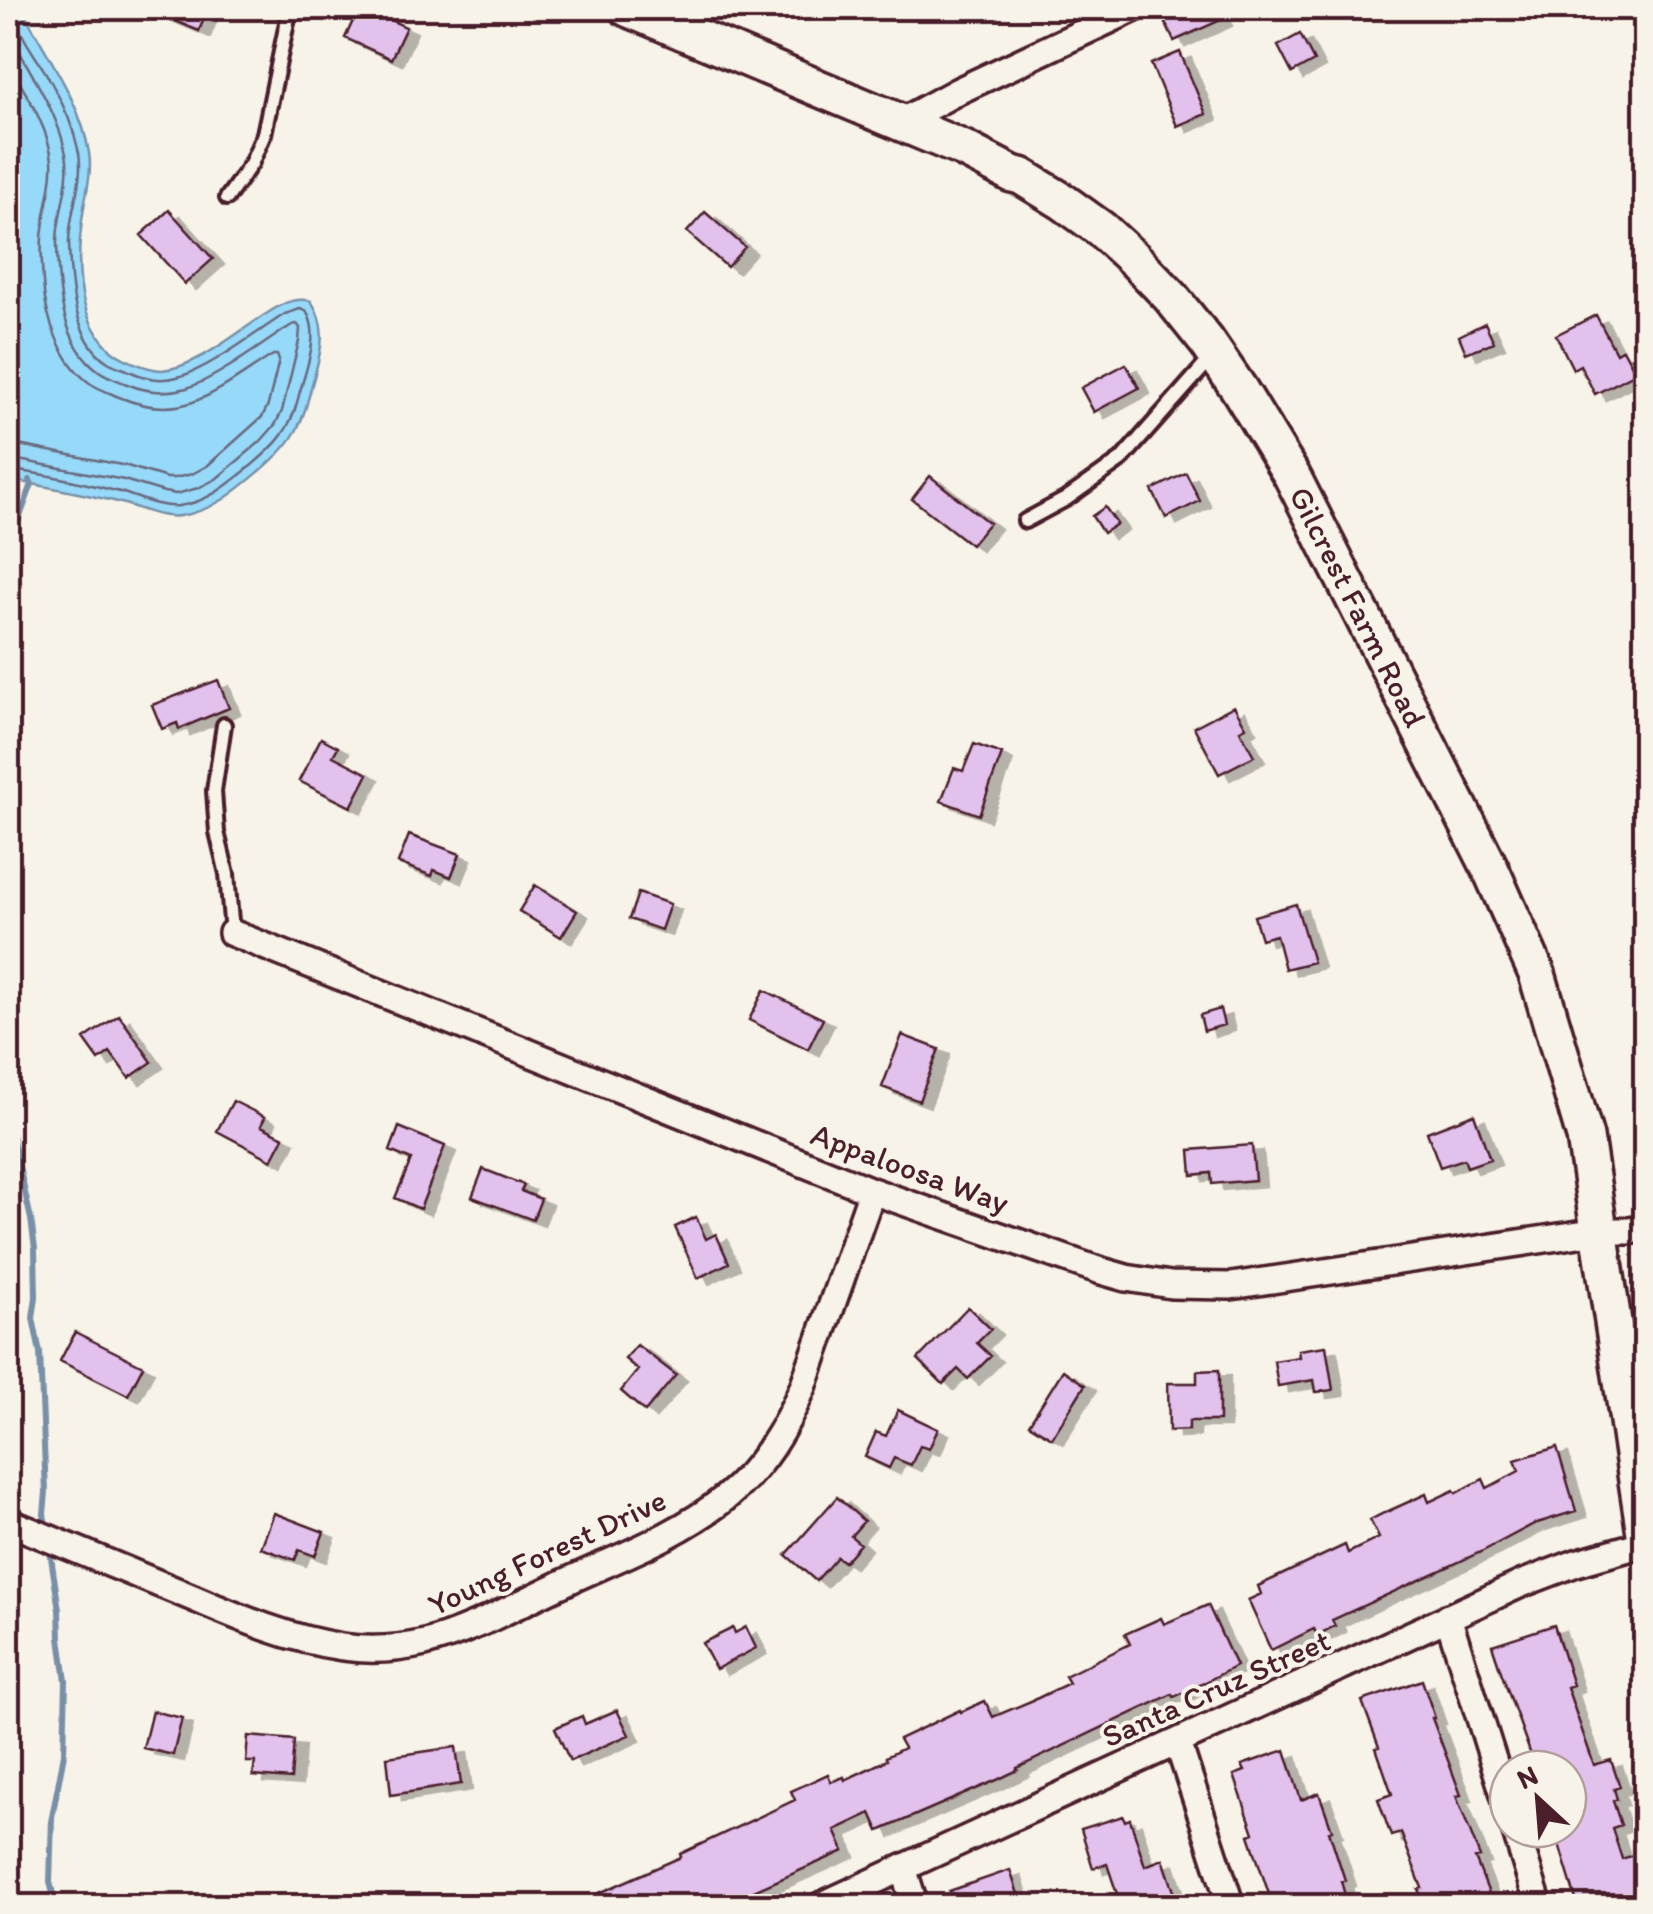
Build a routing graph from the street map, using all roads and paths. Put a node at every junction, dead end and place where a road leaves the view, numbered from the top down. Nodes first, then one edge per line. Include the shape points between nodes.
1 (290, 8) edge
2 (627, 8) edge
3 (1135, 8) edge
4 (901, 122) junction
5 (227, 198) dead end
6 (1214, 354) junction
7 (1026, 520) dead end
8 (224, 725) dead end
9 (232, 933) joint
10 (872, 1191) junction
11 (1646, 1228) edge
12 (1599, 1232) junction
13 (8, 1522) edge
14 (1646, 1542) edge
15 (1448, 1618) junction
16 (1178, 1743) junction
17 (1490, 1749) edge
18 (1521, 1849) edge
19 (903, 1868) junction
20 (820, 1906) edge
21 (915, 1906) edge
22 (1231, 1906) edge
23 (1539, 1906) edge

1 - 5 lane via 264,134
2 - 4 main road, Gilcrest Farm Road
3 - 4 street
4 - 6 main road, Gilcrest Farm Road via 1021,176 1101,229 1170,296
6 - 7 lane via 1120,460
6 - 12 main road, Gilcrest Farm Road via 1330,548 1537,974 1585,1137
8 - 9 lane via 214,790
9 - 10 street, Appaloosa Way
10 - 12 street, Appaloosa Way via 1098,1270 1186,1286 1231,1286
10 - 13 street, Young Forest Drive via 804,1387 752,1472 688,1524 457,1632 374,1649 318,1643 264,1628
11 - 12 street, Appaloosa Way
12 - 14 main road, Gilcrest Farm Road
14 - 15 street, Santa Cruz Street via 1521,1584
15 - 16 street, Santa Cruz Street
15 - 17 street
16 - 19 street, Santa Cruz Street
16 - 22 street
18 - 23 street
19 - 20 street, Santa Cruz Street
19 - 21 street

